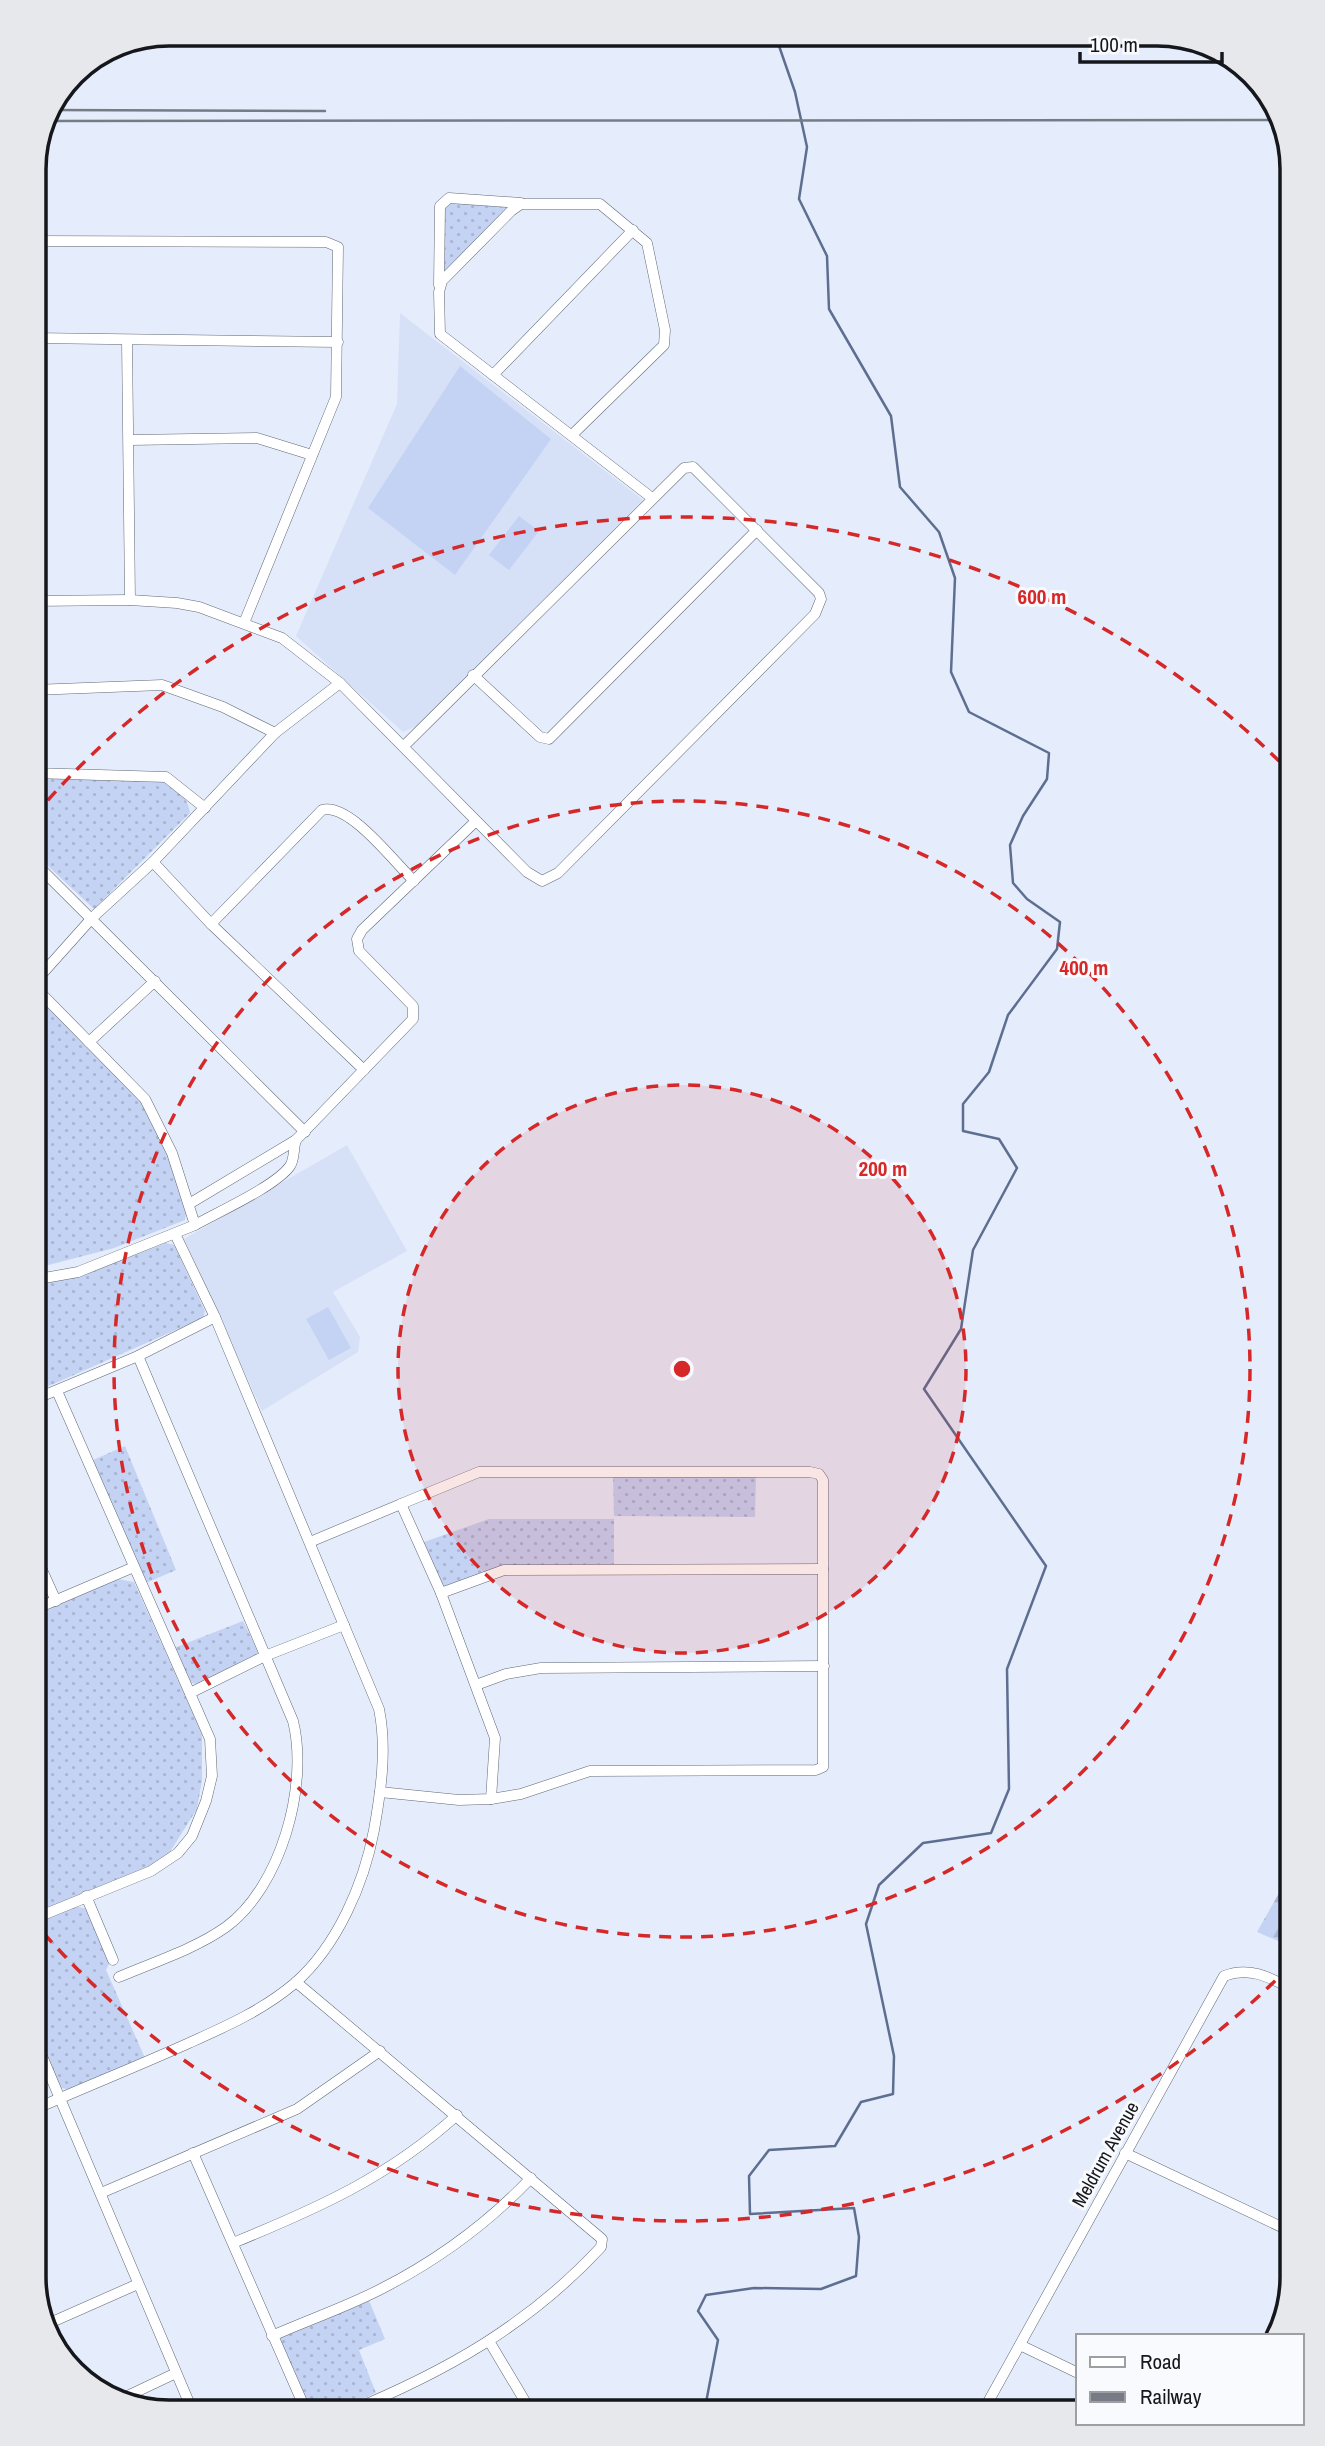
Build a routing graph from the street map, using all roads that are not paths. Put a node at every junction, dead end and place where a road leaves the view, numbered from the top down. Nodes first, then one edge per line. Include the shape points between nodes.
1 (526, 203) junction
2 (633, 230) junction
3 (46, 241) edge
4 (439, 292) junction
5 (46, 338) edge
6 (127, 340) junction
7 (338, 342) junction
8 (493, 375) junction
9 (573, 434) junction
10 (130, 440) junction
11 (312, 455) junction
12 (652, 498) junction
13 (757, 530) junction
14 (130, 600) junction
15 (46, 601) edge
16 (244, 623) junction
17 (473, 675) junction
18 (340, 683) junction
19 (46, 690) edge
20 (275, 733) junction
21 (404, 746) junction
22 (46, 773) edge
23 (205, 808) junction
24 (476, 821) junction
25 (153, 862) junction
26 (46, 874) edge
27 (414, 881) junction
28 (92, 918) junction
29 (211, 924) junction
30 (46, 970) edge
31 (155, 981) junction
32 (46, 998) edge
33 (89, 1042) junction
34 (364, 1070) junction
35 (305, 1132) junction
36 (296, 1140) junction
37 (189, 1204) junction
38 (195, 1225) junction
39 (174, 1234) junction
40 (46, 1278) edge
41 (215, 1317) junction
42 (138, 1356) junction
43 (57, 1391) junction
44 (46, 1395) edge
45 (401, 1504) junction
46 (310, 1542) junction
47 (134, 1566) junction
48 (823, 1569) junction
49 (46, 1579) edge
50 (442, 1593) junction
51 (56, 1601) junction
52 (46, 1605) edge
53 (344, 1625) junction
54 (265, 1656) junction
55 (824, 1666) junction
56 (476, 1685) junction
57 (190, 1693) junction
58 (380, 1792) junction
59 (491, 1799) junction
60 (86, 1896) junction
61 (46, 1913) edge
62 (113, 1960) dead end
63 (119, 1977) dead end
64 (296, 1982) junction
65 (1280, 1983) edge
66 (380, 2051) junction
67 (46, 2064) edge
68 (61, 2098) junction
69 (46, 2104) edge
70 (457, 2115) junction
71 (193, 2152) junction
72 (1125, 2153) junction
73 (531, 2178) junction
74 (102, 2193) junction
75 (1280, 2226) edge
76 (233, 2243) junction
77 (138, 2284) junction
78 (54, 2321) edge
79 (272, 2336) junction
80 (489, 2341) junction
81 (1020, 2345) junction
82 (1076, 2372) edge
83 (176, 2373) junction
84 (131, 2394) edge
85 (187, 2400) edge
86 (301, 2400) edge
87 (375, 2400) edge
88 (524, 2400) edge
89 (989, 2400) edge

1 - 2 street via 600,204
1 - 4 street via 511,211 445,277
1 - 4 street via 443,201
2 - 8 street
2 - 9 street via 649,248 664,345
3 - 7 street via 334,244 339,250
4 - 8 street via 442,337
5 - 6 street
6 - 7 street
6 - 10 street
7 - 11 street via 336,397
8 - 9 street
9 - 12 street
10 - 11 street via 257,438
10 - 14 street
11 - 16 street
12 - 13 street via 681,469 693,467
12 - 17 street
13 - 17 street via 549,739 540,737
13 - 24 street via 819,593 821,605 815,614 551,879 534,877
14 - 15 street
14 - 16 street via 199,607
16 - 18 street via 282,638
17 - 21 street
18 - 20 street
18 - 21 street
19 - 20 street via 162,685 223,707
20 - 23 street
21 - 24 street
22 - 23 street via 166,777
23 - 25 street
24 - 27 street
25 - 28 street
25 - 29 street
26 - 28 street
27 - 29 street via 349,815 331,807 322,810
27 - 34 street via 357,939 359,951 414,1010 411,1022
28 - 30 street
28 - 31 street
29 - 34 street
31 - 33 street
31 - 35 street
32 - 33 street
33 - 37 street via 145,1099 172,1153
34 - 35 street
35 - 36 street
36 - 37 street
36 - 38 street via 286,1171
37 - 38 street
38 - 39 street
39 - 40 street via 78,1272
39 - 41 street
41 - 42 street
41 - 46 street
42 - 43 street
42 - 54 street
43 - 44 street
43 - 47 street
45 - 46 street
45 - 48 street via 480,1472 816,1472 824,1485
45 - 50 street
46 - 53 street
47 - 51 street
47 - 57 street
48 - 50 street via 504,1570
48 - 55 street
49 - 51 street
50 - 56 street
51 - 52 street
53 - 54 street
53 - 58 street via 379,1709
54 - 57 street
54 - 63 street via 293,1721 298,1750 292,1818 282,1846 255,1897 226,1927
55 - 56 street via 541,1668
55 - 59 street via 824,1765 820,1768 590,1771
56 - 59 street via 496,1742
57 - 60 street via 213,1752 209,1788 192,1836 170,1861
58 - 59 street
58 - 64 street via 370,1847 351,1899 331,1941
60 - 61 street
60 - 62 street
64 - 66 street
64 - 68 street via 259,2010
65 - 72 street, Meldrum Avenue via 1241,1971 1224,1976
66 - 70 street
66 - 71 street via 297,2109
67 - 68 street
68 - 69 street
68 - 74 street
70 - 73 street
70 - 76 street via 426,2142 336,2200
71 - 74 street
71 - 76 street
72 - 75 street
72 - 81 street, Meldrum Avenue
73 - 79 street via 498,2212 414,2270 380,2290
73 - 80 street via 600,2235 602,2244 557,2292
74 - 77 street
76 - 79 street
77 - 78 street
77 - 83 street
79 - 86 street
80 - 87 street via 430,2376
80 - 88 street
81 - 82 street
81 - 89 street, Meldrum Avenue
83 - 84 street
83 - 85 street

